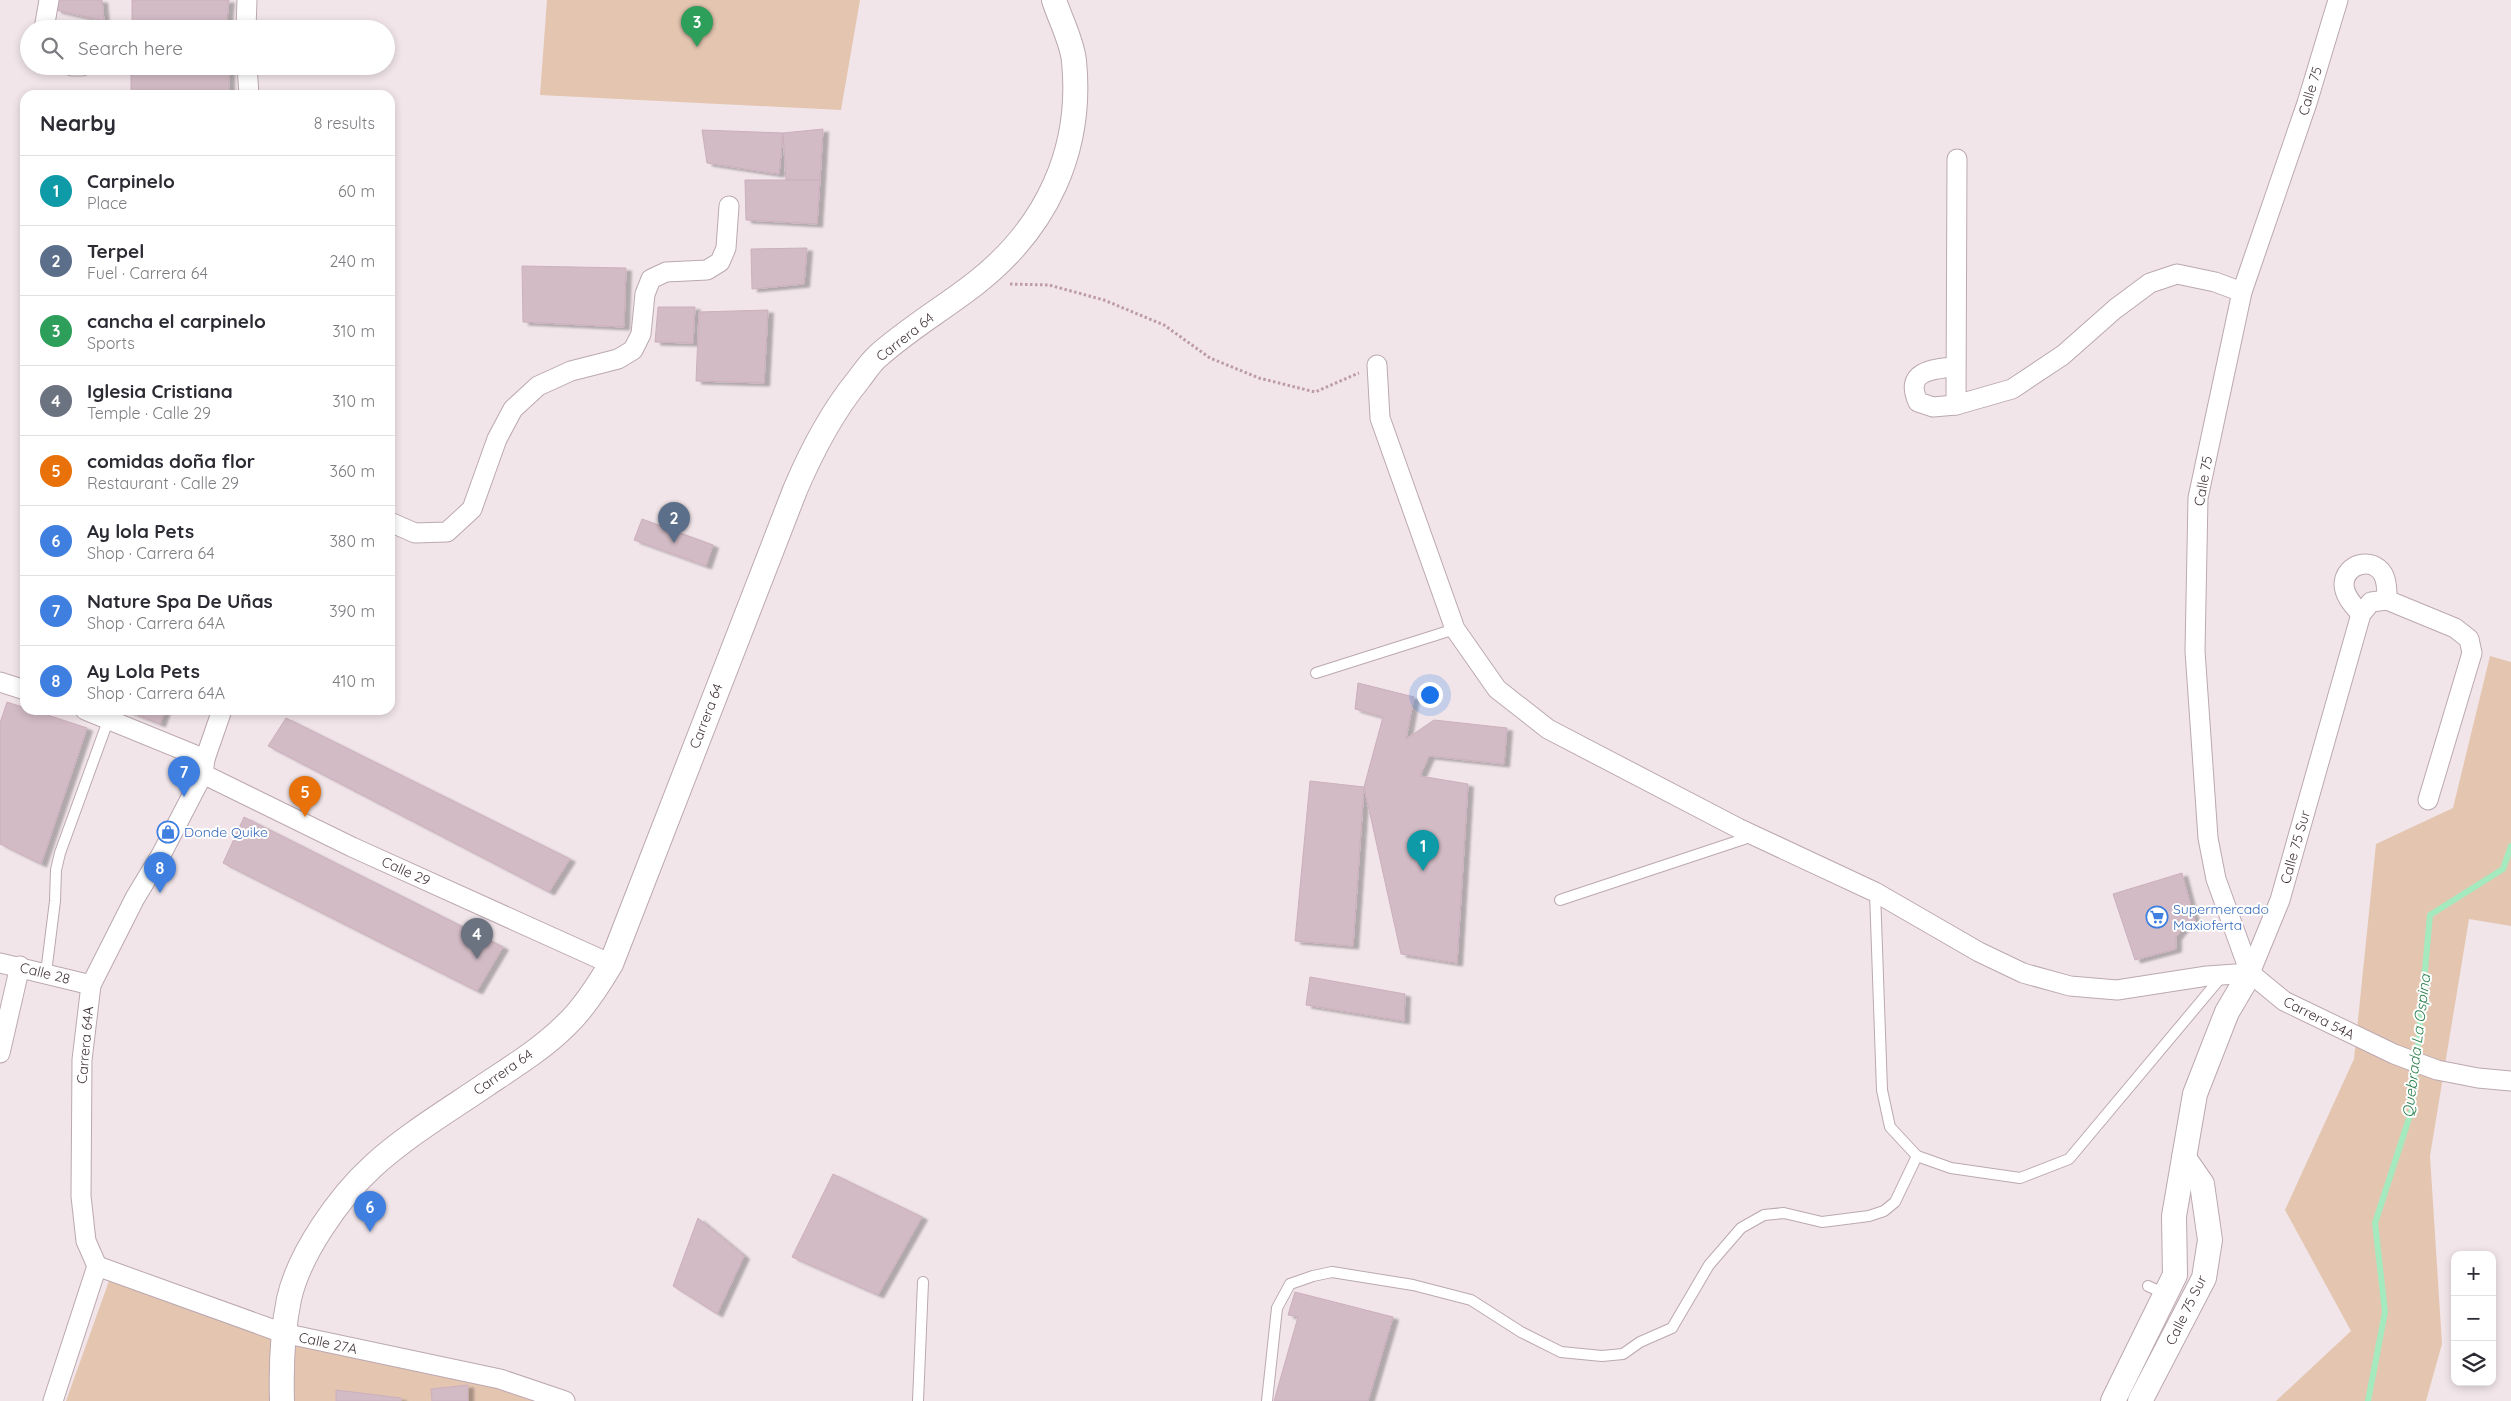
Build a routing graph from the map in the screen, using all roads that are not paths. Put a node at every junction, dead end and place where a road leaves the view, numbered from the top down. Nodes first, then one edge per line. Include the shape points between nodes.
1 (49, 0) edge
2 (247, 0) edge
3 (1054, 0) edge
4 (2338, 0) edge
5 (46, 20) edge
6 (246, 20) edge
7 (247, 75) edge
8 (248, 90) edge
9 (1958, 159) dead end
10 (729, 206) dead end
11 (2242, 292) junction
12 (1377, 365) road end
13 (1955, 367) junction
14 (1956, 405) junction
15 (395, 524) edge
16 (2387, 600) junction
17 (2361, 614) junction
18 (1455, 629) junction
19 (1316, 673) dead end
20 (0, 682) edge
21 (20, 688) edge
22 (100, 715) edge
23 (220, 715) edge
24 (109, 718) junction
25 (204, 766) junction
26 (2428, 800) dead end
27 (1754, 835) junction
28 (1875, 892) junction
29 (1560, 900) dead end
30 (0, 963) edge
31 (611, 964) junction
32 (20, 966) junction
33 (46, 973) junction
34 (2250, 973) junction
35 (2223, 975) junction
36 (91, 985) junction
37 (0, 1053) edge
38 (2511, 1081) edge
39 (1917, 1156) junction
40 (2184, 1158) junction
41 (2210, 1240) junction
42 (2175, 1250) junction
43 (97, 1266) junction
44 (923, 1282) dead end
45 (283, 1333) junction
46 (52, 1401) edge
47 (282, 1401) edge
48 (565, 1401) edge
49 (918, 1401) edge
50 (1267, 1401) edge
51 (2114, 1401) edge
52 (2140, 1401) edge

1 - 5 street
2 - 6 street
3 - 31 street, Carrera 64 via 1074,60 1069,146 1057,184 1014,249 977,282 878,356 838,404 810,454
4 - 11 street, Calle 75 via 2307,103
7 - 8 street
9 - 13 street
10 - 15 street via 726,248 720,262 707,270 666,272 651,279 644,294 641,334 634,350 618,359 571,370 538,386 513,409 496,439 472,509 446,532 415,533
11 - 14 street via 2177,274 2150,283 2063,355 2012,390
11 - 34 street, Calle 75 via 2198,498 2195,651 2208,838 2216,879
12 - 18 street via 1380,418
13 - 14 street
13 - 14 street via 1926,372 1914,384 1918,402 1926,406
16 - 17 street via 2371,602
16 - 17 street via 2387,586 2379,568 2368,563 2357,565 2348,573 2344,584 2346,594
16 - 26 street via 2455,628 2469,638 2472,653
17 - 34 street, Calle 75 Sur via 2280,900
18 - 19 lane
18 - 27 street via 1497,689 1548,729
20 - 21 street
22 - 24 street, Calle 29
23 - 25 street, Carrera 64A
24 - 25 street, Calle 29
24 - 33 lane via 60,853
25 - 31 street, Calle 29 via 352,847
25 - 36 street, Carrera 64A via 161,855 135,898
27 - 28 street
27 - 29 lane
28 - 35 street via 2000,963 2046,980 2117,990
28 - 39 lane via 1882,1090 1890,1127
30 - 32 street, Calle 28
31 - 45 street, Carrera 64 via 596,990 566,1026 373,1166 344,1198 318,1234 302,1264 289,1297
32 - 33 street, Calle 28
32 - 37 street
33 - 36 street, Calle 28
34 - 35 street
34 - 38 street, Carrera 54A via 2284,1001 2394,1054 2437,1070
34 - 40 street, Calle 75 Sur via 2227,1012 2207,1059 2195,1094
35 - 39 lane via 2069,1160 2020,1178 1951,1168
36 - 43 street, Carrera 64A via 82,1060 81,1196 86,1240
39 - 50 lane via 1895,1202 1884,1211 1822,1222 1784,1213 1764,1215 1741,1228 1710,1265 1672,1328 1640,1342 1623,1354 1602,1356 1561,1352 1521,1332 1471,1300 1423,1287 1332,1272 1290,1284 1277,1308
40 - 41 street, Calle 75 Sur via 2202,1184
40 - 42 street, Calle 75 Sur via 2174,1216
41 - 42 street via 2193,1233
41 - 52 street, Calle 75 Sur via 2204,1278
42 - 51 street, Calle 75 Sur via 2175,1275 2157,1290
43 - 45 street, Calle 27A
43 - 46 street
44 - 49 lane
45 - 47 street, Carrera 64
45 - 48 street, Calle 27A via 500,1380

